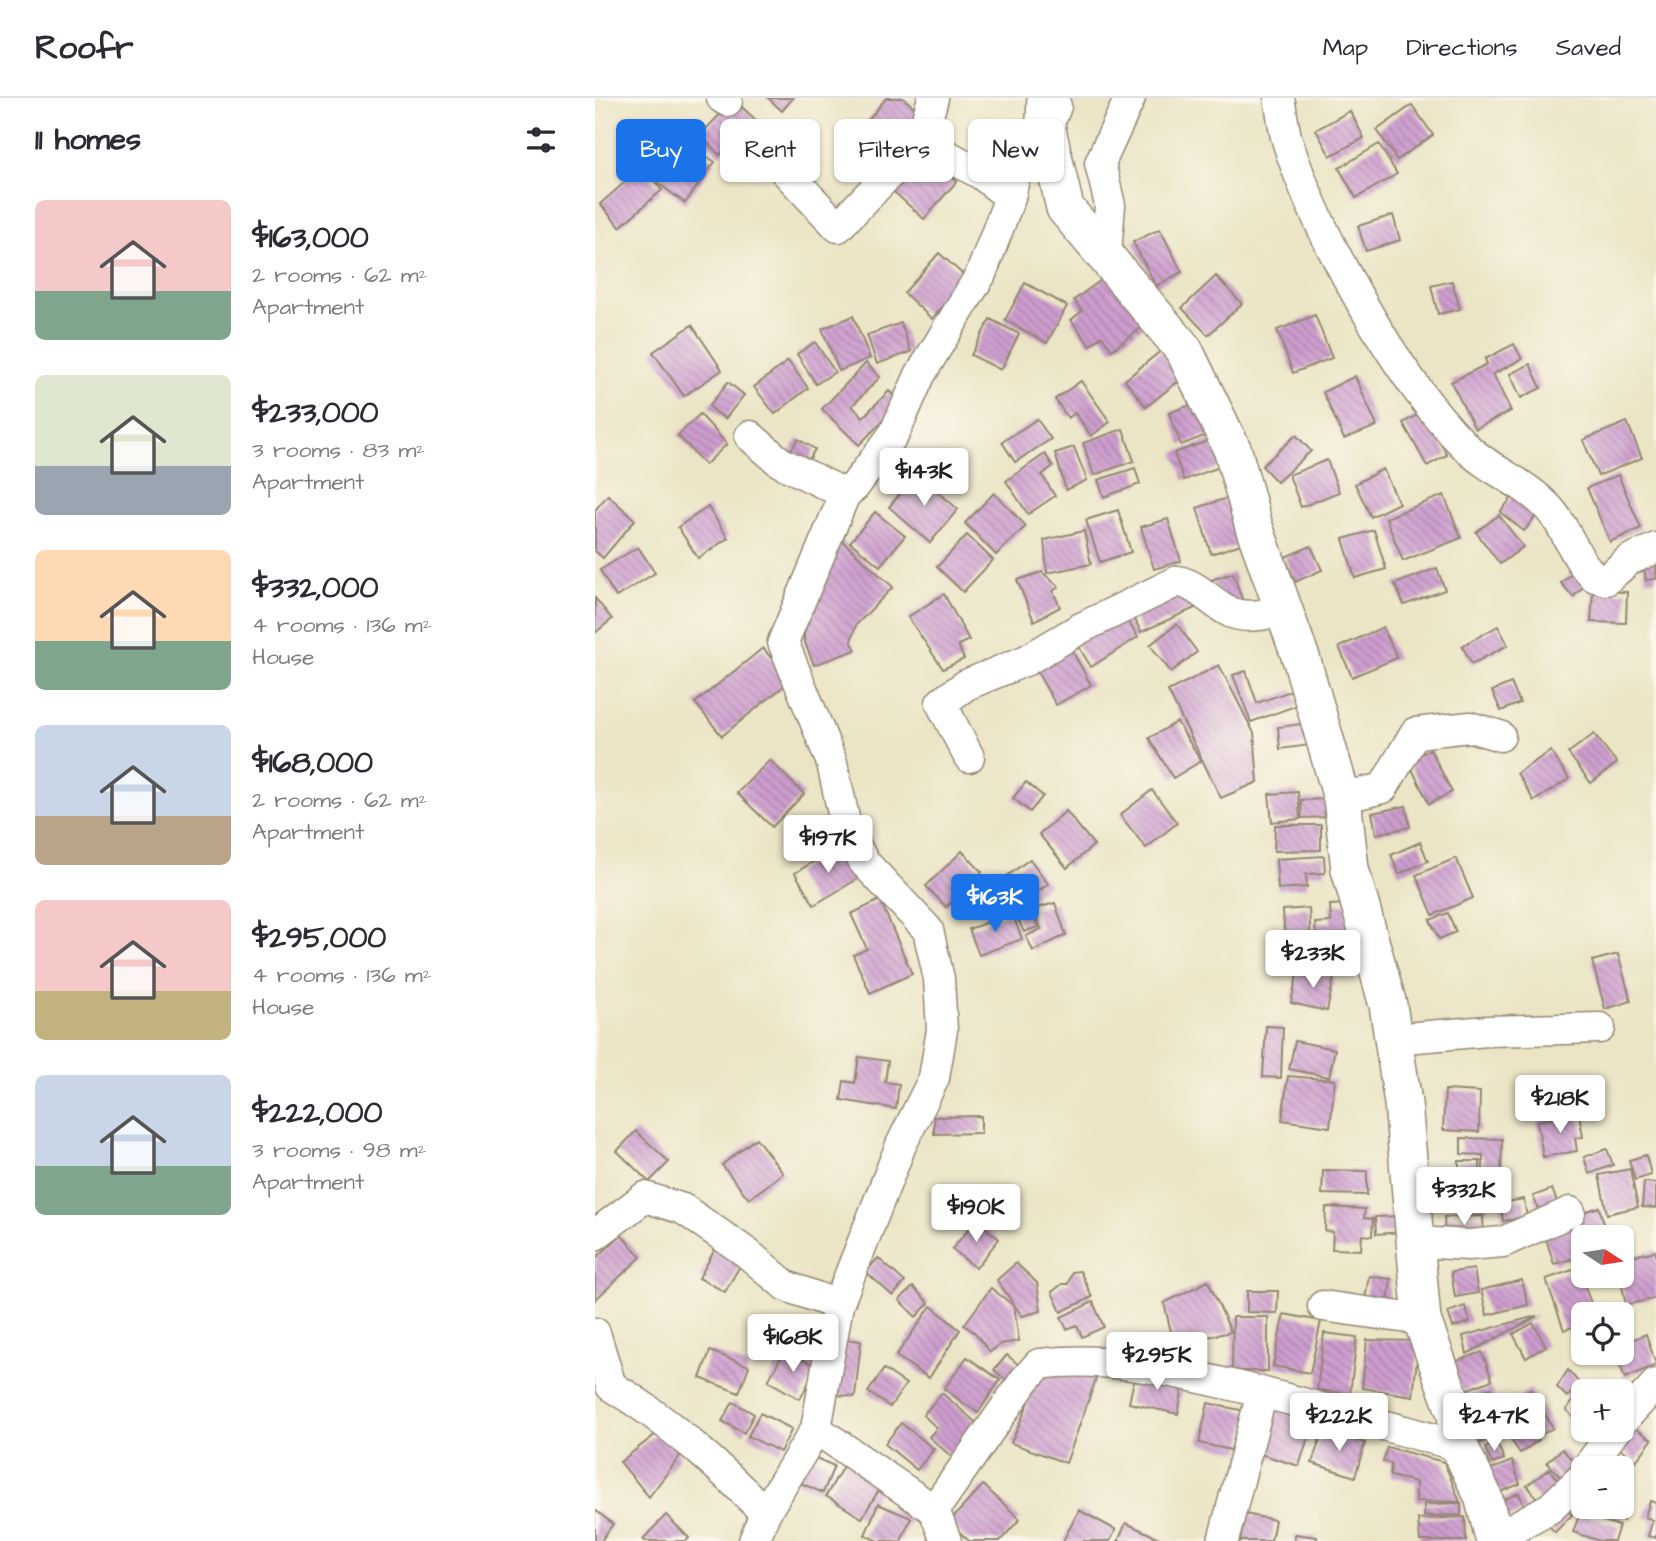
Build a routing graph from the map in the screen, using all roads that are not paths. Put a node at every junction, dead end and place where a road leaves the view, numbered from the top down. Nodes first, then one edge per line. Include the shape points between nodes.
1 (933, 98) edge
2 (1130, 98) edge
3 (1279, 98) edge
4 (1050, 106) edge
5 (927, 119) edge
6 (954, 159) edge
7 (795, 182) edge
8 (882, 182) edge
9 (1010, 197) junction
10 (1106, 253) junction
11 (750, 436) dead end
12 (845, 494) junction
13 (1656, 548) edge
14 (1283, 610) junction
15 (1500, 736) dead end
16 (969, 757) dead end
17 (1342, 798) junction
18 (1600, 1028) dead end
19 (1393, 1039) junction
20 (1570, 1212) dead end
21 (595, 1235) edge
22 (1417, 1242) junction
23 (838, 1306) junction
24 (1323, 1306) dead end
25 (1422, 1320) junction
26 (595, 1334) edge
27 (1656, 1384) edge
28 (1262, 1393) junction
29 (1634, 1408) edge
30 (816, 1429) junction
31 (1459, 1446) junction
32 (1571, 1488) edge
33 (934, 1510) junction
34 (765, 1513) junction
35 (1495, 1539) edge
36 (754, 1541) edge
37 (946, 1541) edge
38 (1223, 1541) edge

1 - 5 street
2 - 10 street via 1100,163 1110,205
3 - 13 street via 1286,138 1327,236 1410,380 1461,443 1482,463 1528,489 1552,512 1595,577 1606,580 1629,560
4 - 9 street via 1022,144
4 - 10 street via 1065,208
6 - 9 street
7 - 8 street via 838,228
9 - 12 street via 981,274 919,375 894,434
10 - 14 street via 1184,350 1213,406 1233,451
11 - 12 street via 780,462
12 - 23 street via 783,642 832,763 846,827 864,862 928,930 939,979 942,1030 934,1079 901,1145
14 - 16 street via 1252,616 1233,613 1191,584 1178,581 1027,660 966,685 941,703
14 - 17 street
15 - 17 street via 1470,727 1415,733 1384,788
17 - 19 street via 1350,869 1370,932
18 - 19 street
19 - 22 street
20 - 22 street via 1503,1242
21 - 23 street via 645,1197 683,1209 786,1286
22 - 25 street
23 - 30 street
24 - 25 street
25 - 31 street via 1456,1414
26 - 34 street via 611,1386 635,1400 743,1489
27 - 29 street
28 - 31 street
28 - 33 street via 1136,1363 1039,1364
28 - 38 street
30 - 33 street
30 - 34 street
31 - 35 street via 1483,1496
32 - 35 street via 1550,1508
33 - 37 street
34 - 36 street

